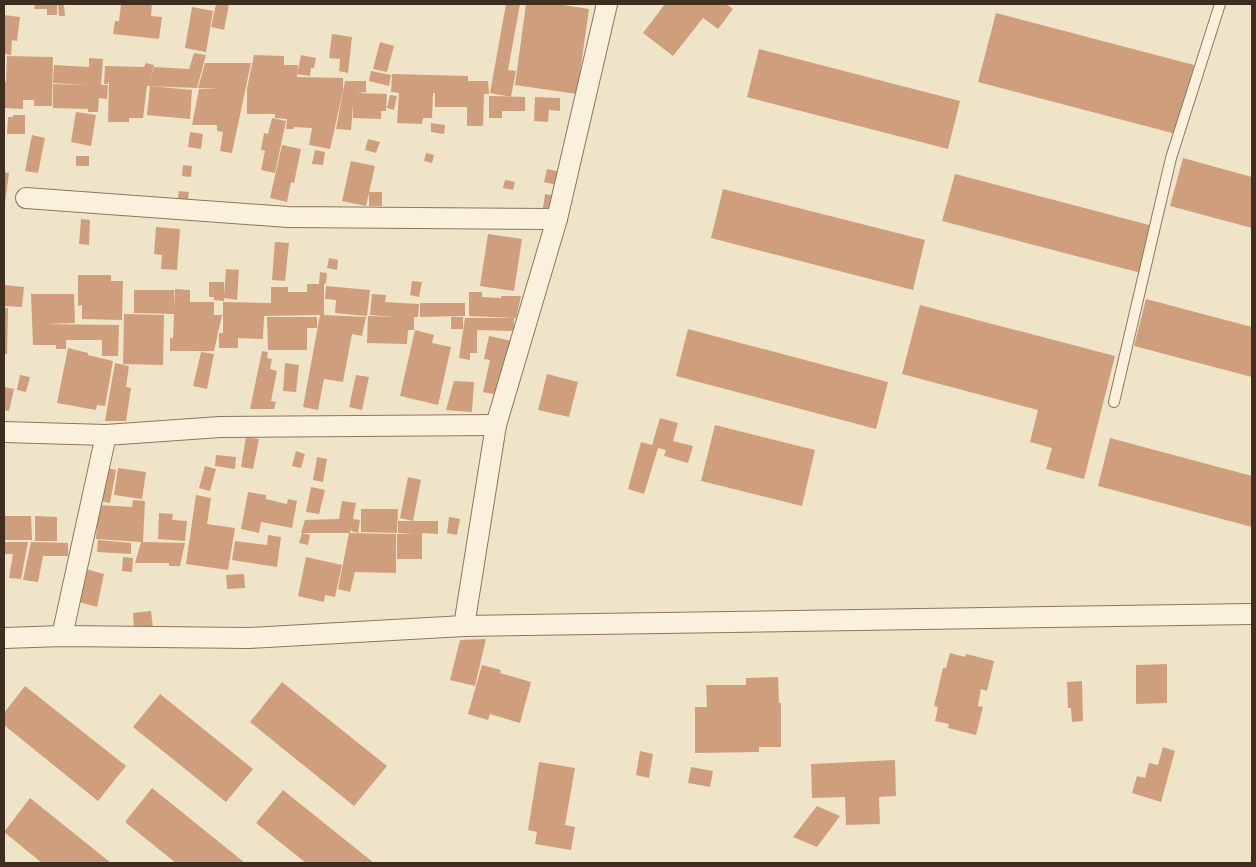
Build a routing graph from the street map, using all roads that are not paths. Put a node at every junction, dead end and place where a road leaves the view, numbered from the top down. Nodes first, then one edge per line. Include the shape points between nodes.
1 (607, 4) edge
2 (1220, 4) edge
3 (26, 198) dead end
4 (557, 219) junction
5 (1114, 402) dead end
6 (496, 425) junction
7 (4, 432) edge
8 (106, 435) junction
9 (1252, 614) edge
10 (464, 626) junction
11 (62, 636) junction
12 (4, 638) edge

1 - 4 street
2 - 5 lane via 1171,158
3 - 4 street via 288,218
4 - 6 street
6 - 8 street via 220,427
6 - 10 street
7 - 8 street
8 - 11 street
9 - 10 street
10 - 11 street via 249,638
11 - 12 street

